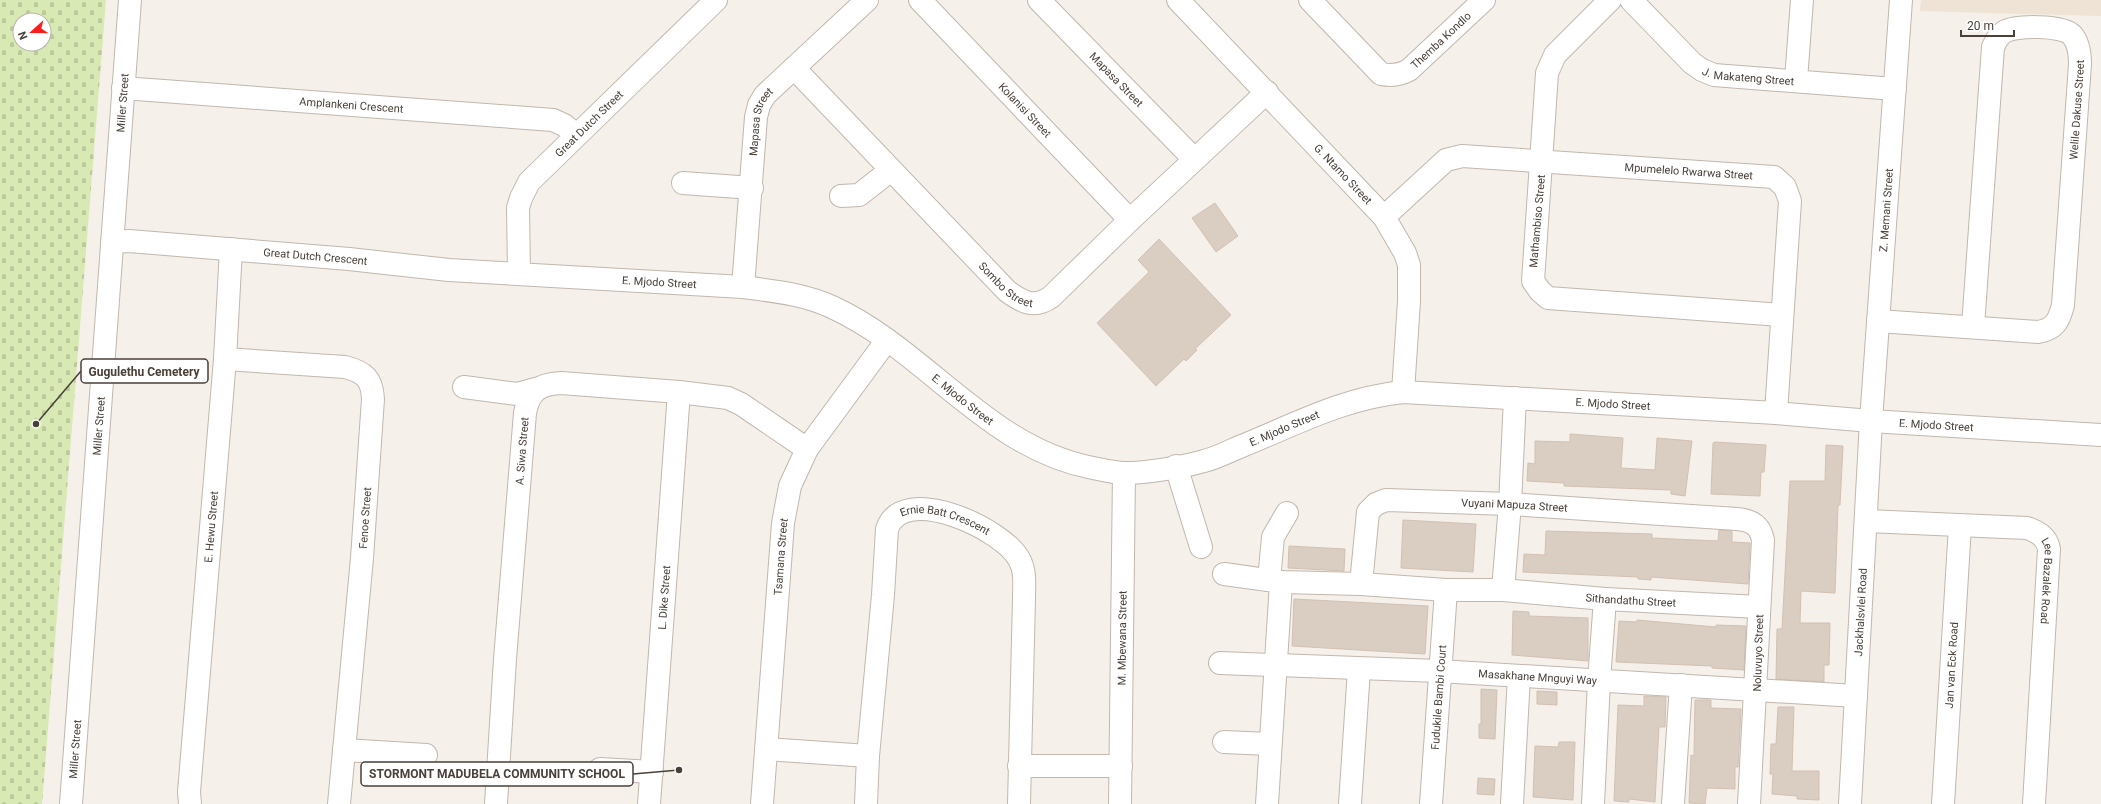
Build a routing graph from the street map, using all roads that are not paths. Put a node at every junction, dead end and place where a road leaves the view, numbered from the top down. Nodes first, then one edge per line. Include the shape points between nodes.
1 (130, 0) edge
2 (715, 0) edge
3 (867, 0) edge
4 (920, 0) edge
5 (1039, 0) edge
6 (1178, 0) edge
7 (1310, 0) edge
8 (1484, 0) edge
9 (1610, 0) edge
10 (1631, 0) edge
11 (1802, 0) edge
12 (1901, 0) edge
13 (794, 68) junction
14 (1796, 80) junction
15 (123, 88) junction
16 (1895, 89) junction
17 (1267, 92) junction
18 (576, 135) junction
19 (1194, 159) junction
20 (1542, 161) junction
21 (891, 170) junction
22 (683, 183) dead end
23 (752, 188) junction
24 (841, 196) dead end
25 (1384, 217) junction
26 (1130, 220) junction
27 (112, 242) junction
28 (231, 249) junction
29 (519, 273) junction
30 (743, 287) junction
31 (1782, 315) junction
32 (1878, 320) junction
33 (1973, 326) junction
34 (887, 340) junction
35 (225, 359) junction
36 (464, 387) dead end
37 (535, 389) junction
38 (679, 392) junction
39 (1403, 392) junction
40 (1515, 398) junction
41 (1776, 413) junction
42 (1871, 421) junction
43 (2101, 435) edge
44 (806, 450) junction
45 (1176, 466) junction
46 (1124, 473) junction
47 (1510, 504) junction
48 (1287, 513) dead end
49 (1736, 519) joint
50 (1866, 521) junction
51 (1960, 526) junction
52 (1201, 547) dead end
53 (1224, 575) dead end
54 (1275, 581) junction
55 (1360, 584) junction
56 (1446, 590) junction
57 (1503, 590) junction
58 (1605, 599) junction
59 (1759, 607) junction
60 (1220, 663) dead end
61 (1277, 666) junction
62 (1359, 669) junction
63 (1439, 670) junction
64 (1519, 676) junction
65 (1598, 681) junction
66 (1681, 685) junction
67 (1757, 689) junction
68 (1856, 696) junction
69 (1224, 742) dead end
70 (1270, 744) junction
71 (766, 749) junction
72 (344, 750) junction
73 (426, 755) dead end
74 (868, 756) junction
75 (1019, 766) junction
76 (1121, 766) junction
77 (600, 768) dead end
78 (652, 772) junction
79 (71, 804) edge
80 (190, 804) edge
81 (340, 804) edge
82 (496, 804) edge
83 (650, 804) edge
84 (762, 804) edge
85 (866, 804) edge
86 (1019, 804) edge
87 (1120, 804) edge
88 (1267, 804) edge
89 (1350, 804) edge
90 (1431, 804) edge
91 (1512, 804) edge
92 (1593, 804) edge
93 (1673, 804) edge
94 (1749, 804) edge
95 (1850, 804) edge
96 (1943, 804) edge
97 (2034, 804) edge

1 - 15 street, Miller Street
2 - 18 street, Great Dutch Street
3 - 13 street, Mapasa Street
4 - 26 street, Kolanisi Street
5 - 19 street, Mapasa Street
6 - 17 street, G. Ntamo Street
7 - 8 street, Themba Kondlo via 1381,74 1395,75 1409,70
9 - 20 street, Mathambiso Street via 1549,64
10 - 14 street, J. Makateng Street via 1692,63 1702,70 1714,75
11 - 14 street
12 - 16 street, Z. Memani Street
13 - 21 street, Sombo Street
13 - 23 street, Mapasa Street via 765,95 759,105
14 - 16 street, J. Makateng Street
15 - 18 street, Amplankeni Crescent via 553,120
15 - 27 street, Miller Street
16 - 32 street, Z. Memani Street
17 - 19 street, Sombo Street
17 - 25 street, G. Ntamo Street
18 - 29 street, Great Dutch Street via 529,182 521,198 518,208
19 - 26 street, Sombo Street
20 - 25 street, Mpumelelo Rwarwa Street via 1462,156 1446,160
20 - 31 street, Mpumelelo Rwarwa Street via 1774,177 1789,194 1790,201
20 - 31 street, Mathambiso Street via 1532,276 1540,291 1548,298
21 - 24 street via 859,195
21 - 26 street, Sombo Street via 1007,291 1031,304 1052,297
22 - 23 street
23 - 30 street, Mapasa Street
25 - 39 street, G. Ntamo Street via 1409,265
27 - 28 street, Great Dutch Crescent
27 - 79 street, Miller Street
28 - 29 street, Great Dutch Crescent via 449,270
28 - 35 street, E. Hewu Street
29 - 30 street, E. Mjodo Street
30 - 34 street, E. Mjodo Street via 784,292 820,302 857,320
31 - 41 street, Mpumelelo Rwarwa Street
32 - 33 street, Welile Dakuse Street
32 - 42 street, Z. Memani Street
33 - 33 street, Welile Dakuse Street via 1993,47 2005,32 2016,28 2060,28 2072,34 2077,42 2080,58 2063,305 2059,320 2053,327 2038,332
34 - 44 street, Tsamana Street
34 - 46 street, E. Mjodo Street via 970,407 1023,443 1050,457 1076,465
35 - 72 street, Fenoe Street via 345,367 364,375 371,385 373,399 362,558
35 - 80 street, E. Hewu Street
36 - 37 street via 517,394
37 - 38 street via 547,384 561,383
37 - 82 street, A. Siwa Street via 529,397 525,413
38 - 44 street via 718,396 741,404
38 - 78 street, L. Dike Street
39 - 40 street, E. Mjodo Street
39 - 45 street, E. Mjodo Street via 1376,395 1337,406 1204,461
40 - 41 street, E. Mjodo Street
40 - 47 street
41 - 42 street, E. Mjodo Street
42 - 43 street, E. Mjodo Street
42 - 50 street, Jackhalsvlei Road
44 - 71 street, Tsamana Street via 790,486 782,523
45 - 46 street, E. Mjodo Street
45 - 52 street
46 - 76 street, M. Mbewana Street
47 - 49 street, Vuyani Mapuza Street
47 - 55 street, Vuyani Mapuza Street via 1386,500 1376,504 1368,512
47 - 57 street
48 - 54 street via 1273,537
49 - 59 street, Noluvuyo Street via 1754,523 1762,533
50 - 51 street, Lee Bazalek Road
50 - 68 street, Jackhalsvlei Road
51 - 96 street, Jan van Eck Road
51 - 97 street, Lee Bazalek Road via 2026,528 2040,535 2048,545
53 - 54 street, Sithandathu Street
54 - 55 street, Sithandathu Street
54 - 61 street
55 - 56 street, Sithandathu Street
56 - 57 street, Sithandathu Street
56 - 63 street, Fudukile Bambi Court
57 - 58 street, Sithandathu Street
58 - 59 street, Sithandathu Street
58 - 65 street
59 - 67 street, Noluvuyo Street
60 - 61 street, Masakhane Mnguyi Way
61 - 62 street, Masakhane Mnguyi Way
61 - 70 street
62 - 63 street, Masakhane Mnguyi Way
62 - 89 street
63 - 64 street, Masakhane Mnguyi Way
63 - 90 street, Fudukile Bambi Court
64 - 65 street, Masakhane Mnguyi Way
64 - 91 street
65 - 66 street, Masakhane Mnguyi Way
65 - 92 street
66 - 67 street, Masakhane Mnguyi Way
66 - 93 street
67 - 68 street, Masakhane Mnguyi Way
67 - 94 street, Noluvuyo Street
68 - 95 street, Jackhalsvlei Road
69 - 70 street
70 - 88 street
71 - 74 street
71 - 84 street, Tsamana Street
72 - 73 street
72 - 81 street, Fenoe Street
74 - 75 street, Ernie Batt Crescent via 884,595 887,529 892,520 904,512 929,510 981,526 1012,549 1022,566 1024,598
74 - 85 street, Ernie Batt Crescent
75 - 76 street
75 - 86 street, Ernie Batt Crescent
76 - 87 street, M. Mbewana Street
77 - 78 street
78 - 83 street, L. Dike Street

